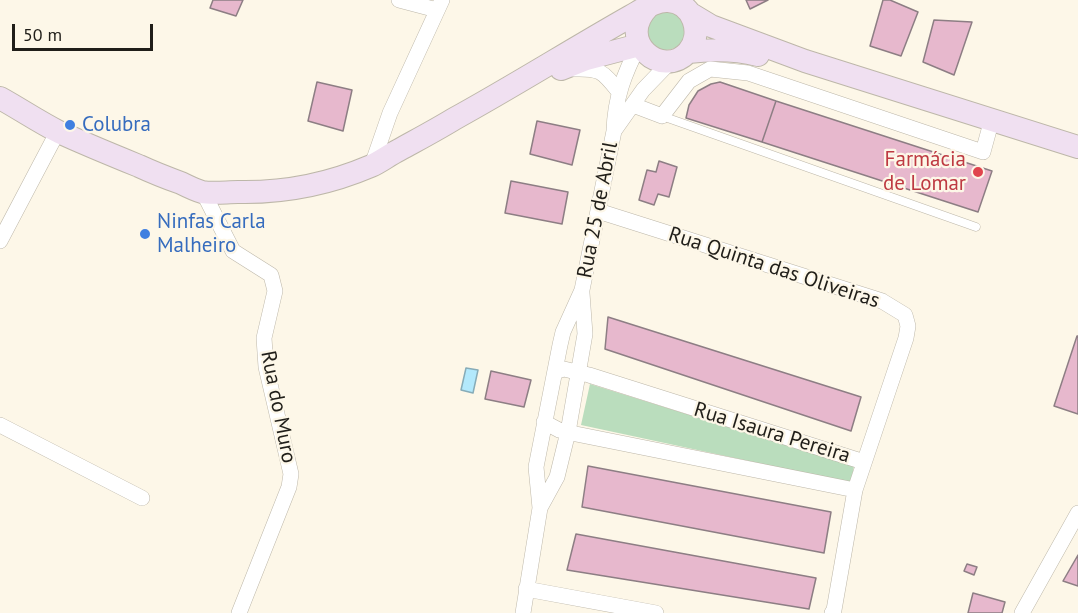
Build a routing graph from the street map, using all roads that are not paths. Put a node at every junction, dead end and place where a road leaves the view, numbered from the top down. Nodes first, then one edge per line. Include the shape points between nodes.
1 (399, 0) edge
2 (655, 3) edge
3 (439, 5) edge
4 (688, 8) edge
5 (639, 45) junction
6 (680, 56) junction
7 (805, 61) junction
8 (559, 70) junction
9 (506, 90) junction
10 (619, 92) junction
11 (0, 98) edge
12 (633, 105) junction
13 (662, 116) junction
14 (992, 119) junction
15 (58, 131) junction
16 (614, 131) junction
17 (1078, 147) edge
18 (372, 165) junction
19 (203, 192) junction
20 (598, 211) junction
21 (976, 227) dead end
22 (0, 241) edge
23 (582, 290) junction
24 (555, 372) junction
25 (579, 373) junction
26 (544, 422) junction
27 (0, 425) edge
28 (568, 432) junction
29 (864, 462) junction
30 (855, 490) junction
31 (142, 498) dead end
32 (540, 508) junction
33 (1078, 513) edge
34 (526, 589) junction
35 (239, 613) edge
36 (523, 613) edge
37 (656, 613) edge
38 (832, 613) edge
39 (1022, 613) edge

1 - 3 street
2 - 4 main road via 668,1
2 - 5 main road via 641,14 637,24
2 - 9 main road
3 - 18 street via 390,113
4 - 6 main road via 696,24 695,39
4 - 7 main road via 711,26
5 - 6 main road via 660,61
5 - 8 main road
5 - 10 street, Rua 25 de Abril
6 - 7 main road via 711,49 740,50
6 - 12 street via 643,90
7 - 14 main road
8 - 9 main road
8 - 10 street via 600,71
9 - 18 main road
10 - 16 street, Rua 25 de Abril
11 - 15 main road
12 - 13 street
12 - 16 street
13 - 14 street via 689,81 710,69 747,73 983,152
13 - 21 lane
14 - 17 main road
15 - 19 main road
15 - 22 street
16 - 20 street, Rua 25 de Abril
18 - 19 main road via 304,187 253,193
19 - 35 street, Rua do Muro via 233,251 272,275 275,291 264,338 266,367 291,474
20 - 23 street, Rua 25 de Abril
20 - 29 street, Rua Quinta das Oliveiras via 882,301 905,315 906,338
23 - 24 street, Rua 25 de Abril via 563,332
23 - 25 street, Rua 25 de Abril via 585,333
24 - 25 street via 564,369
24 - 26 street, Rua 25 de Abril
25 - 28 street, Rua 25 de Abril
25 - 29 street, Rua Isaura Pereira
26 - 28 street
26 - 32 street, Rua 25 de Abril via 536,467
27 - 31 street
28 - 30 street, Rua Isaura Pereira
28 - 32 street, Rua 25 de Abril via 557,477
29 - 30 street, Rua Isaura Pereira
30 - 38 street
32 - 34 street, Rua 25 de Abril
33 - 39 street
34 - 36 street, Rua 25 de Abril
34 - 37 street

